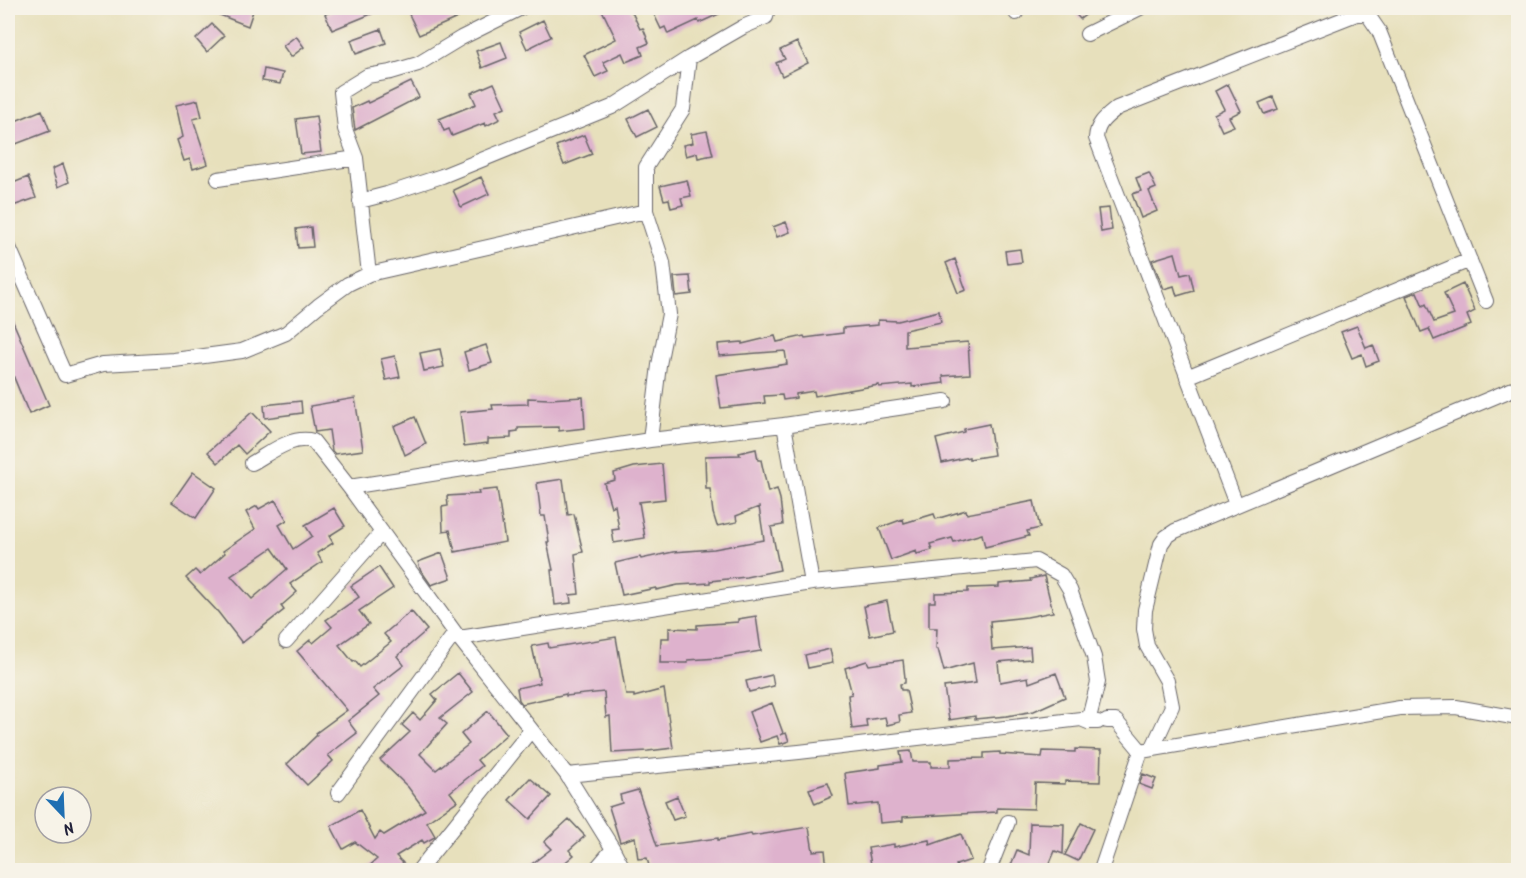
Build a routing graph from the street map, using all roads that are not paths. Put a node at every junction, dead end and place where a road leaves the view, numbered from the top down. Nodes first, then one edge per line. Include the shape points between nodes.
1 (521, 8) edge
2 (768, 8) edge
3 (1140, 8) edge
4 (1087, 34) dead end
5 (690, 58) junction
6 (356, 158) junction
7 (218, 179) dead end
8 (360, 201) junction
9 (646, 211) junction
10 (8, 246) edge
11 (1470, 260) junction
12 (369, 274) junction
13 (1486, 301) dead end
14 (1186, 377) junction
15 (1513, 389) dead end
16 (945, 401) dead end
17 (784, 425) junction
18 (650, 440) junction
19 (252, 463) dead end
20 (349, 487) junction
21 (1236, 504) junction
22 (382, 532) junction
23 (812, 583) junction
24 (457, 636) junction
25 (286, 641) dead end
26 (1518, 718) edge
27 (1098, 722) junction
28 (531, 730) junction
29 (1146, 750) junction
30 (567, 775) junction
31 (338, 794) dead end
32 (1008, 822) dead end
33 (614, 849) junction
34 (419, 870) edge
35 (595, 870) edge
36 (624, 870) edge
37 (989, 870) edge
38 (1101, 870) edge

1 - 6 street via 418,64 367,76 341,92 345,129
2 - 5 street via 766,17
3 - 4 street
5 - 8 street via 612,107 442,176
5 - 9 street via 683,109 646,167
6 - 7 street
6 - 8 street
8 - 12 street
9 - 12 street
9 - 18 street via 663,263 669,314
10 - 12 street via 65,375 103,364 242,351 286,333 340,290
11 - 13 street
11 - 14 street
11 - 14 street via 1379,31 1368,15 1359,14 1117,108 1097,128 1096,138
14 - 21 street
15 - 21 street
16 - 17 street
17 - 18 street
17 - 23 street
18 - 20 street
19 - 20 street via 304,438 313,441
20 - 22 street
21 - 29 street via 1175,531 1161,544 1144,629 1147,646 1167,681 1172,706
22 - 24 street
22 - 25 street
23 - 24 street
23 - 27 street via 1036,561 1061,575 1070,590 1094,657
24 - 28 street
24 - 31 street
26 - 29 street via 1456,707 1400,708
27 - 29 street via 1116,721
27 - 30 street via 1081,719
28 - 30 street
28 - 34 street
29 - 38 street
30 - 33 street
32 - 37 street
33 - 35 street
33 - 36 street

